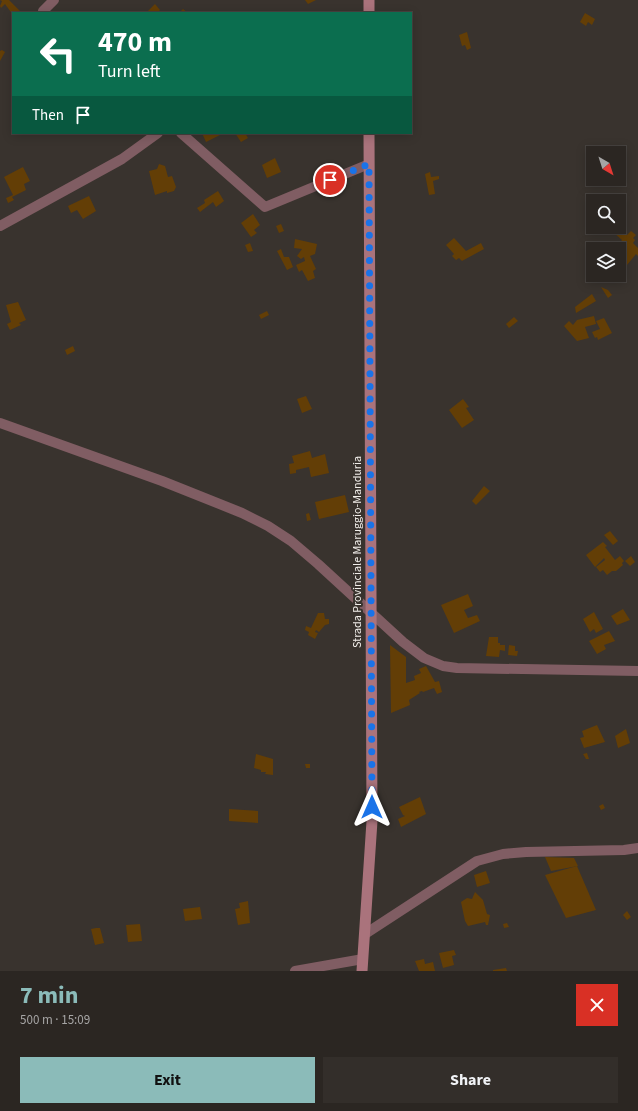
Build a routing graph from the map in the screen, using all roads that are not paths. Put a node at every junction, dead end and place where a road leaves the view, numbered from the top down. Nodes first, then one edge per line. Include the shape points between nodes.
1 (54, 0) edge
2 (369, 0) edge
3 (44, 12) edge
4 (369, 12) edge
5 (157, 134) edge
6 (182, 134) edge
7 (369, 134) edge
8 (369, 164) junction
9 (0, 226) edge
10 (0, 423) edge
11 (370, 613) junction
12 (638, 671) edge
13 (638, 848) edge
14 (365, 934) junction
15 (363, 959) junction
16 (295, 971) edge
17 (362, 971) edge

1 - 3 street
2 - 4 main road
5 - 9 street via 122,159
6 - 8 street via 265,207
7 - 8 main road, Strada Provinciale Maruggio-Manduria
8 - 11 main road, Strada Provinciale Maruggio-Manduria
10 - 11 street via 169,484 268,526 318,564
11 - 12 street via 424,658 443,666
11 - 14 main road, Strada Provinciale Maruggio-Manduria via 372,821
13 - 14 street via 510,854 477,861
14 - 15 main road, Strada Provinciale Maruggio-Manduria
15 - 16 street
15 - 17 main road, Strada Provinciale Maruggio-Manduria

